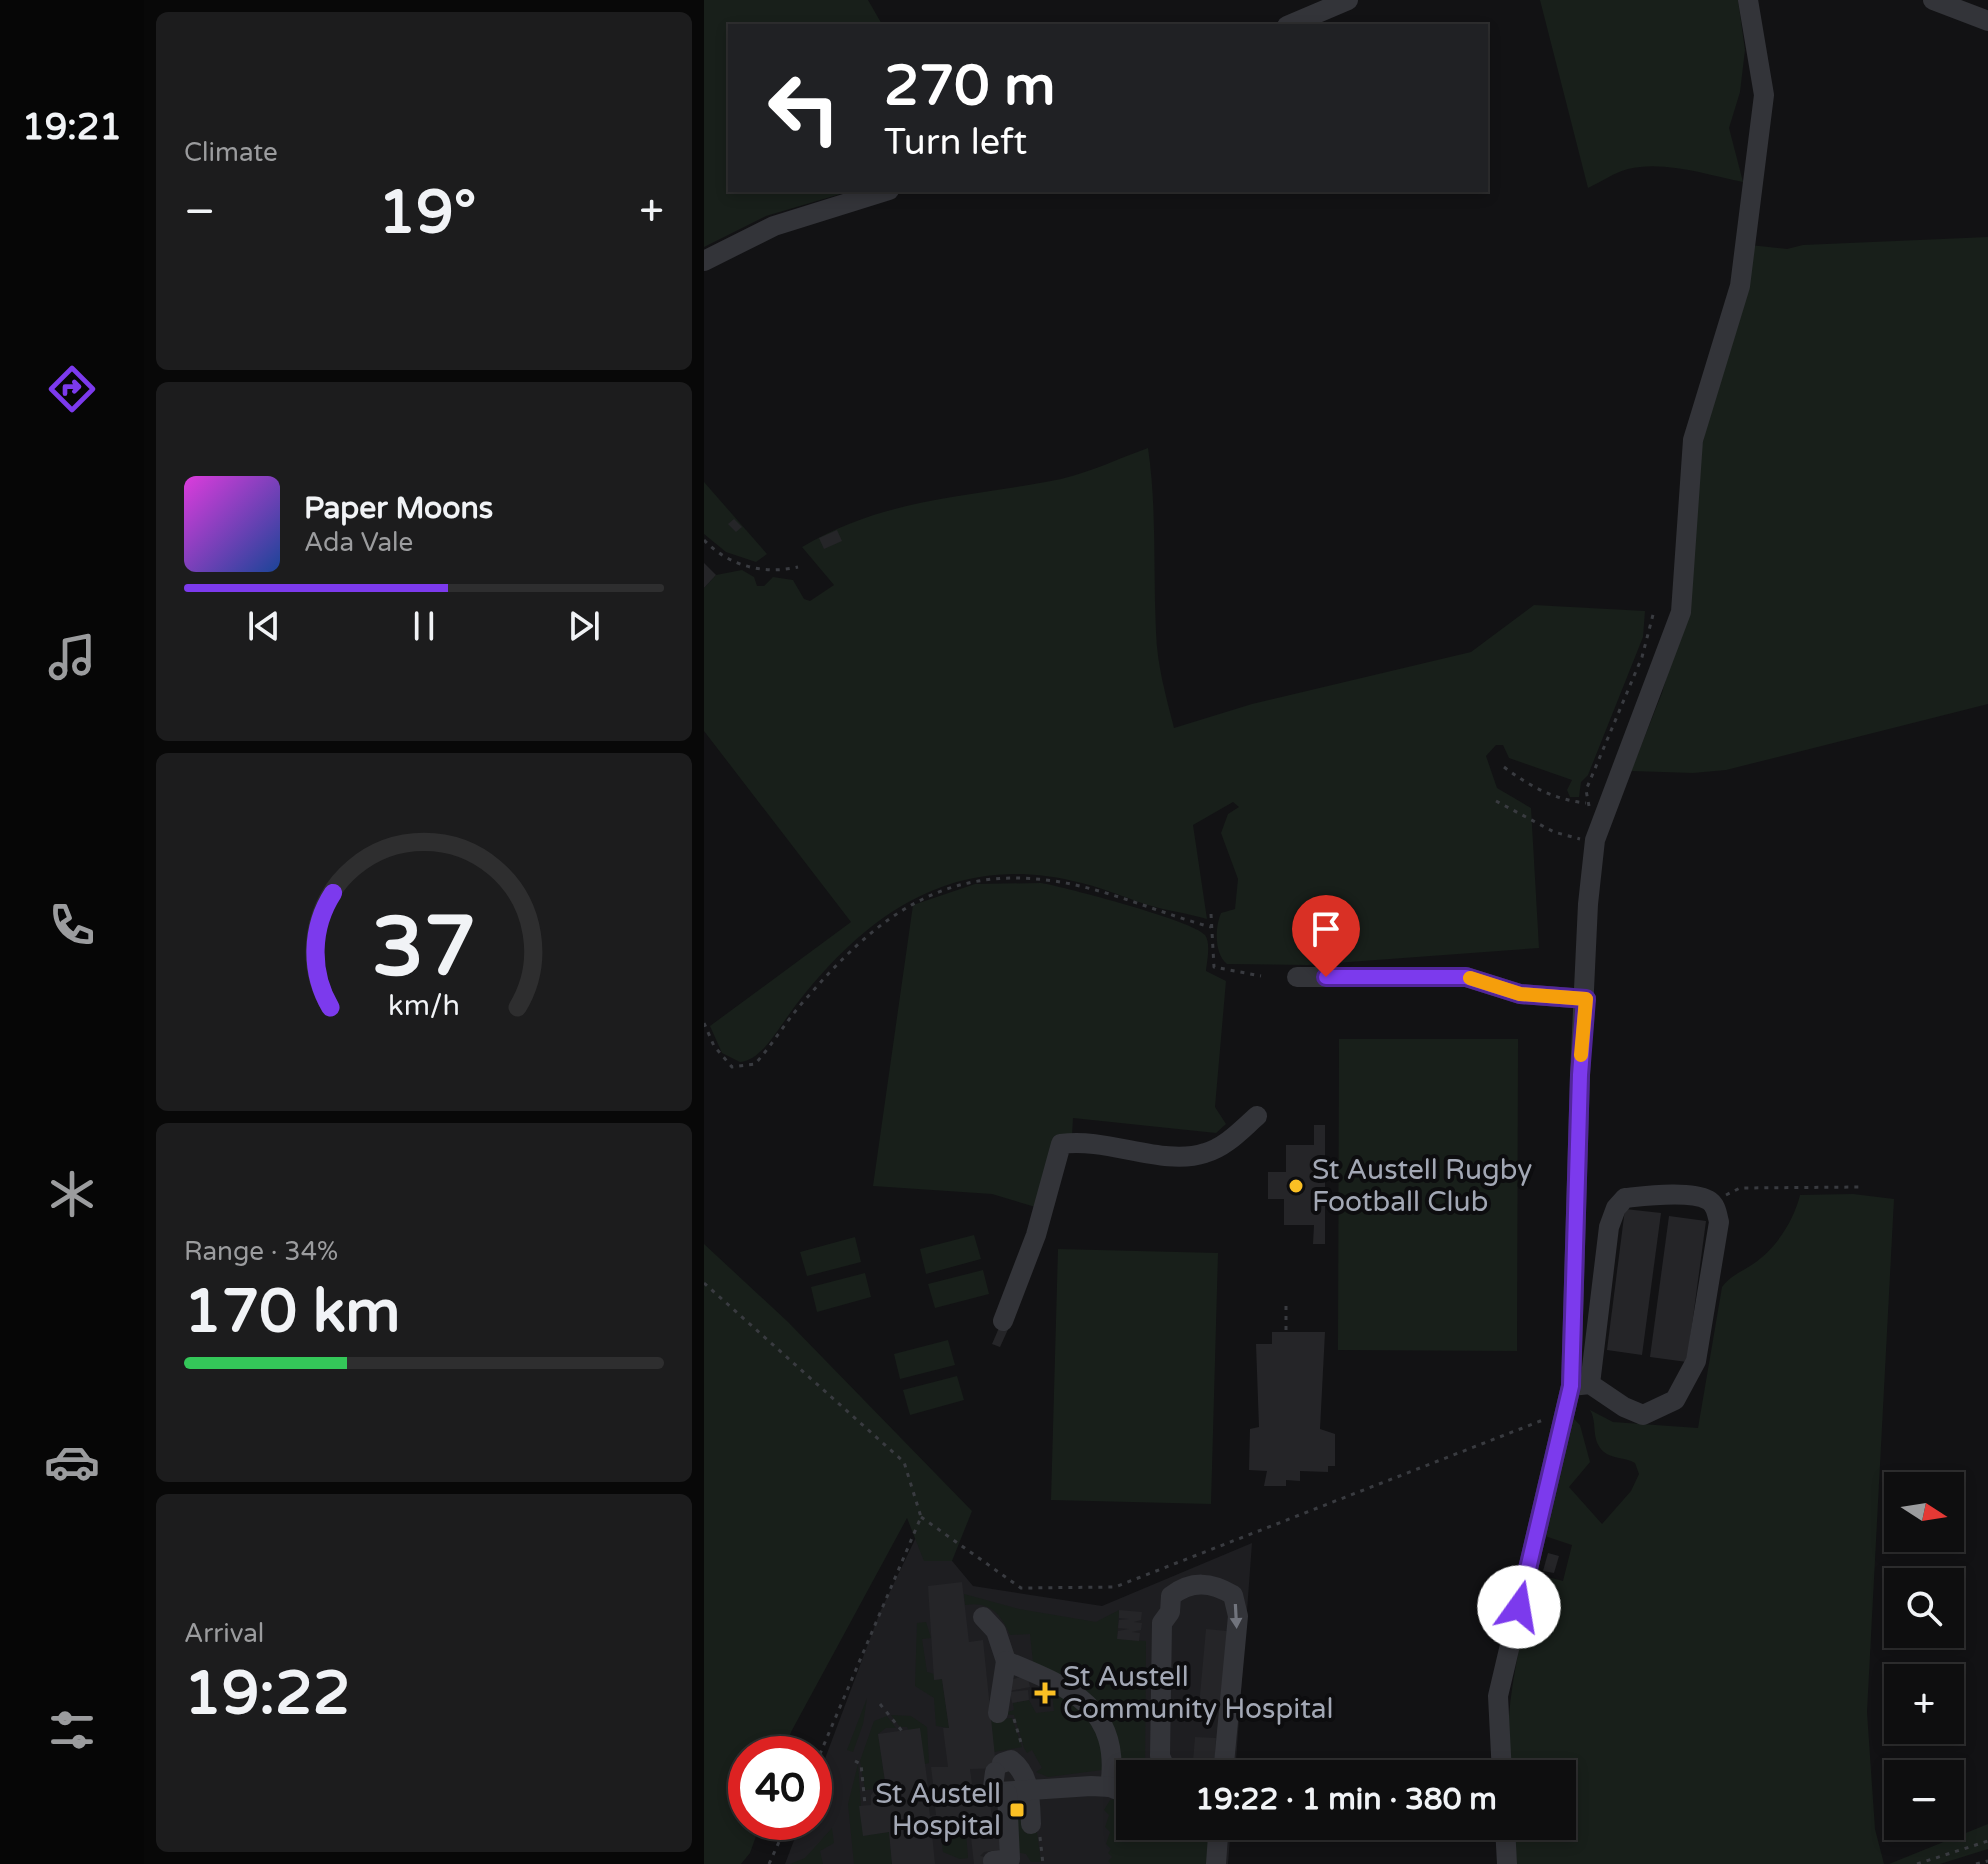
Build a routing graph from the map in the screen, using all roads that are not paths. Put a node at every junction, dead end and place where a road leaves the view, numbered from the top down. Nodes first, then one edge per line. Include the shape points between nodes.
1 (1348, 0) edge
2 (1748, 0) edge
3 (1933, 0) edge
4 (1988, 21) edge
5 (1292, 24) edge
6 (883, 192) edge
7 (704, 261) edge
8 (1297, 977) dead end
9 (1586, 999) junction
10 (1257, 1116) dead end
11 (1003, 1321) dead end
12 (1580, 1385) junction
13 (983, 1617) dead end
14 (1006, 1661) junction
15 (998, 1713) road end
16 (1174, 1760) edge
17 (1224, 1760) edge
18 (1501, 1760) edge
19 (1110, 1787) junction
20 (1028, 1788) junction
21 (1116, 1789) edge
22 (1007, 1793) junction
23 (1031, 1824) dead end
24 (1215, 1840) edge
25 (1506, 1840) edge
26 (993, 1861) dead end
27 (1216, 1864) edge
28 (1507, 1864) edge

1 - 5 street
2 - 9 street via 1764,95 1740,286 1693,440 1681,612 1595,840
3 - 4 street
6 - 7 street via 774,226
8 - 9 street via 1466,977 1520,994
9 - 12 street via 1580,1075
10 - 11 street via 1227,1142 1180,1157 1084,1140 1061,1144 1036,1235
12 - 12 street via 1616,1208 1625,1198 1662,1194 1707,1199 1719,1222 1696,1361 1675,1400 1643,1415
12 - 18 street via 1565,1412 1498,1696
13 - 14 street via 996,1631
14 - 15 street
14 - 19 street via 1072,1690 1095,1711 1110,1742
16 -> 17 street via 1176,1623 1171,1596 1182,1587 1203,1583 1233,1595 1238,1616
19 - 20 street
19 - 21 street
20 - 22 street
20 - 22 street via 1011,1760 998,1768 993,1787
20 - 23 street
22 - 26 street via 1010,1859
24 - 27 street
25 - 28 street

